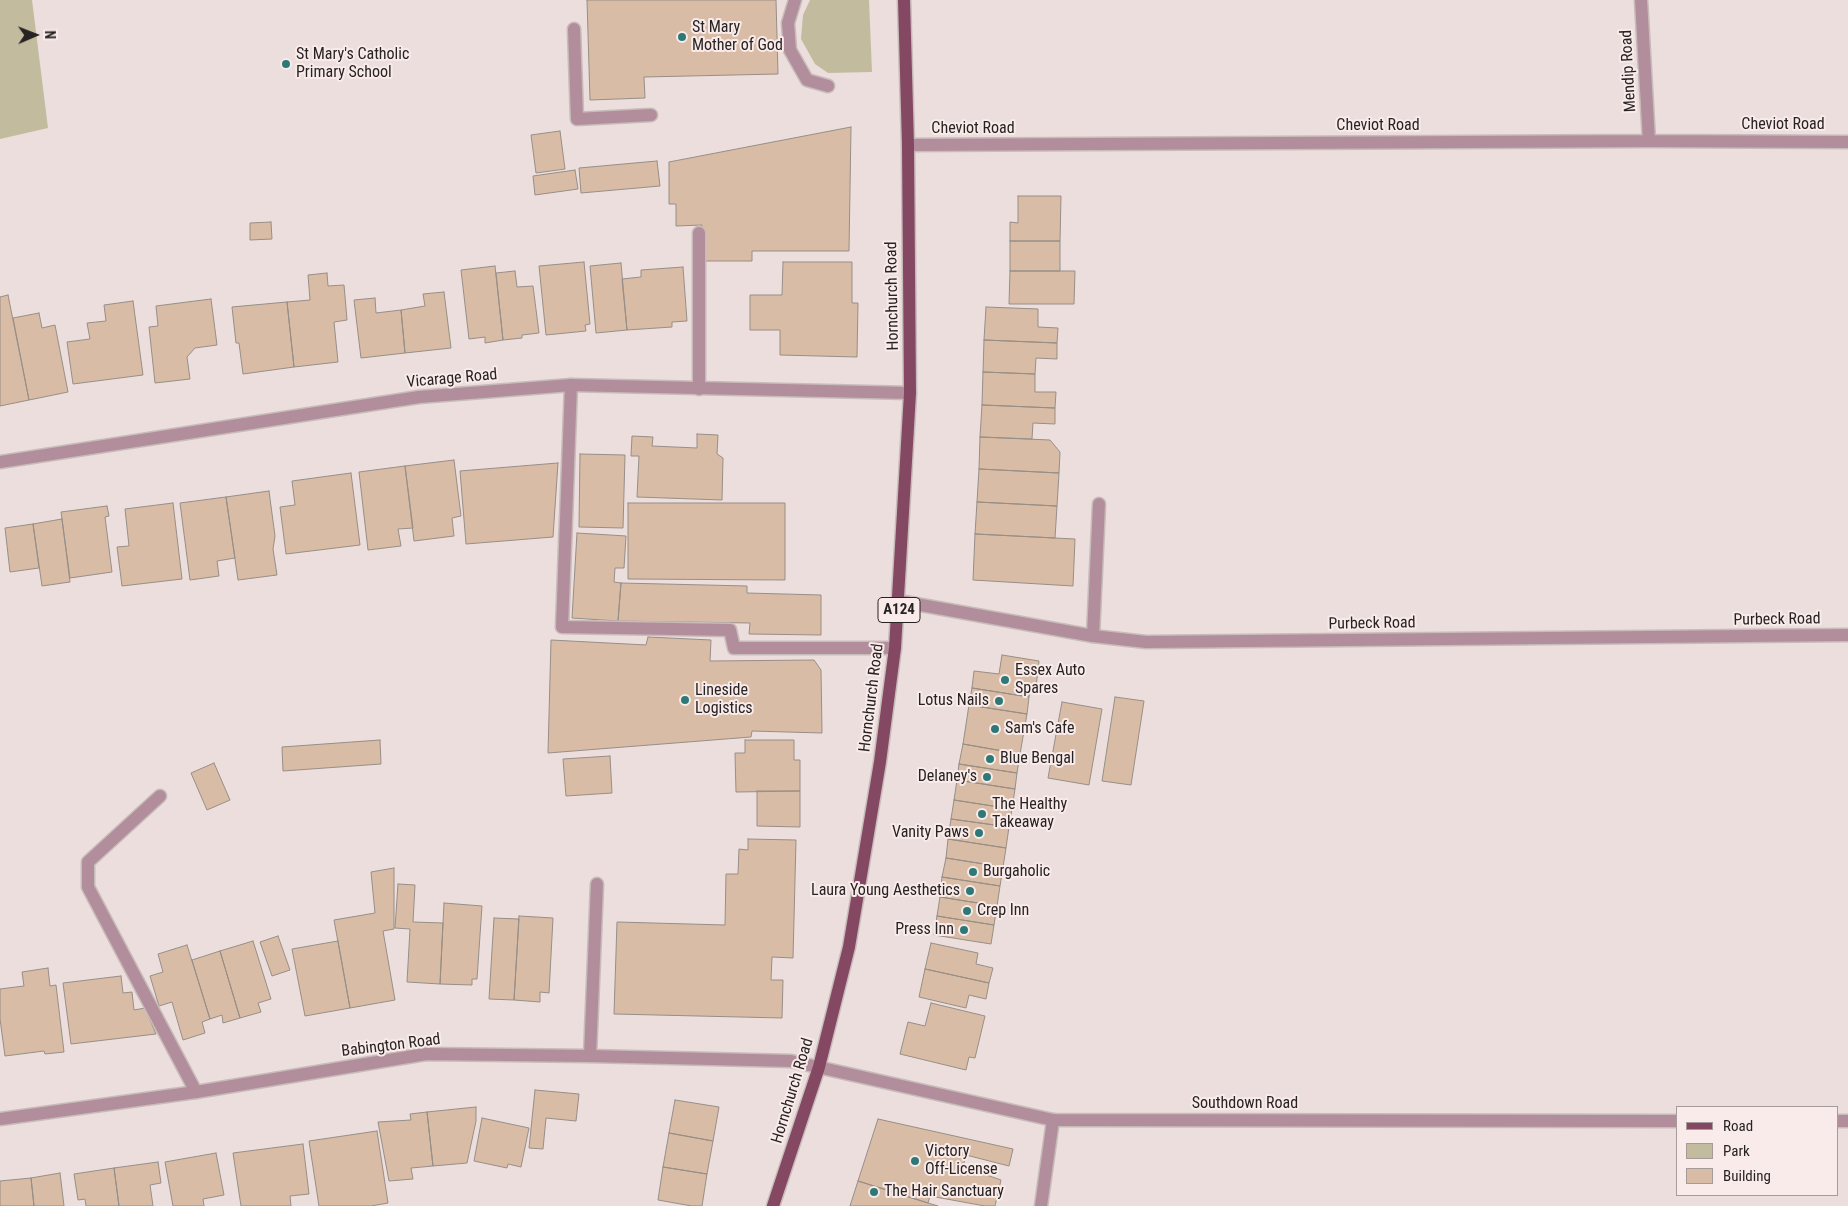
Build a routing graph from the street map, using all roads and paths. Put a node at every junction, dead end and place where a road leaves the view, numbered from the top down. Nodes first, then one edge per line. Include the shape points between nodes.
1 (795, 0) edge
2 (904, 0) edge
3 (1641, 0) edge
4 (574, 28) dead end
5 (828, 86) dead end
6 (651, 115) dead end
7 (1649, 141) junction
8 (1848, 142) edge
9 (908, 145) junction
10 (699, 233) dead end
11 (571, 385) junction
12 (698, 389) junction
13 (910, 393) junction
14 (0, 462) edge
15 (1099, 504) dead end
16 (899, 601) junction
17 (1848, 635) edge
18 (1093, 636) junction
19 (896, 648) junction
20 (160, 796) dead end
21 (597, 884) dead end
22 (590, 1056) junction
23 (819, 1067) junction
24 (196, 1092) junction
25 (0, 1119) edge
26 (1053, 1120) junction
27 (1676, 1121) edge
28 (773, 1206) edge
29 (1041, 1206) edge

1 - 5 street via 788,23 790,50 807,80
2 - 9 main road, Hornchurch Road / A124
3 - 7 street, Mendip Road
4 - 6 street via 577,119
7 - 8 street, Cheviot Road
7 - 9 street, Cheviot Road
9 - 13 main road, Hornchurch Road / A124
10 - 12 street
11 - 12 street, Vicarage Road
11 - 14 street, Vicarage Road via 419,397
11 - 19 street via 562,627 730,630 734,648
12 - 13 street, Vicarage Road
13 - 16 main road, Hornchurch Road / A124
15 - 18 street
16 - 18 street, Purbeck Road
16 - 19 main road, Hornchurch Road / A124
17 - 18 street, Purbeck Road via 1146,642
19 - 23 main road, Hornchurch Road / A124 via 850,946
20 - 24 street via 88,862 88,887
21 - 22 street
22 - 23 street, Babington Road via 791,1060
22 - 24 street, Babington Road via 426,1054
23 - 26 street, Southdown Road
23 - 28 main road, Hornchurch Road / A124
24 - 25 street, Babington Road
26 - 27 street, Southdown Road
26 - 29 street

